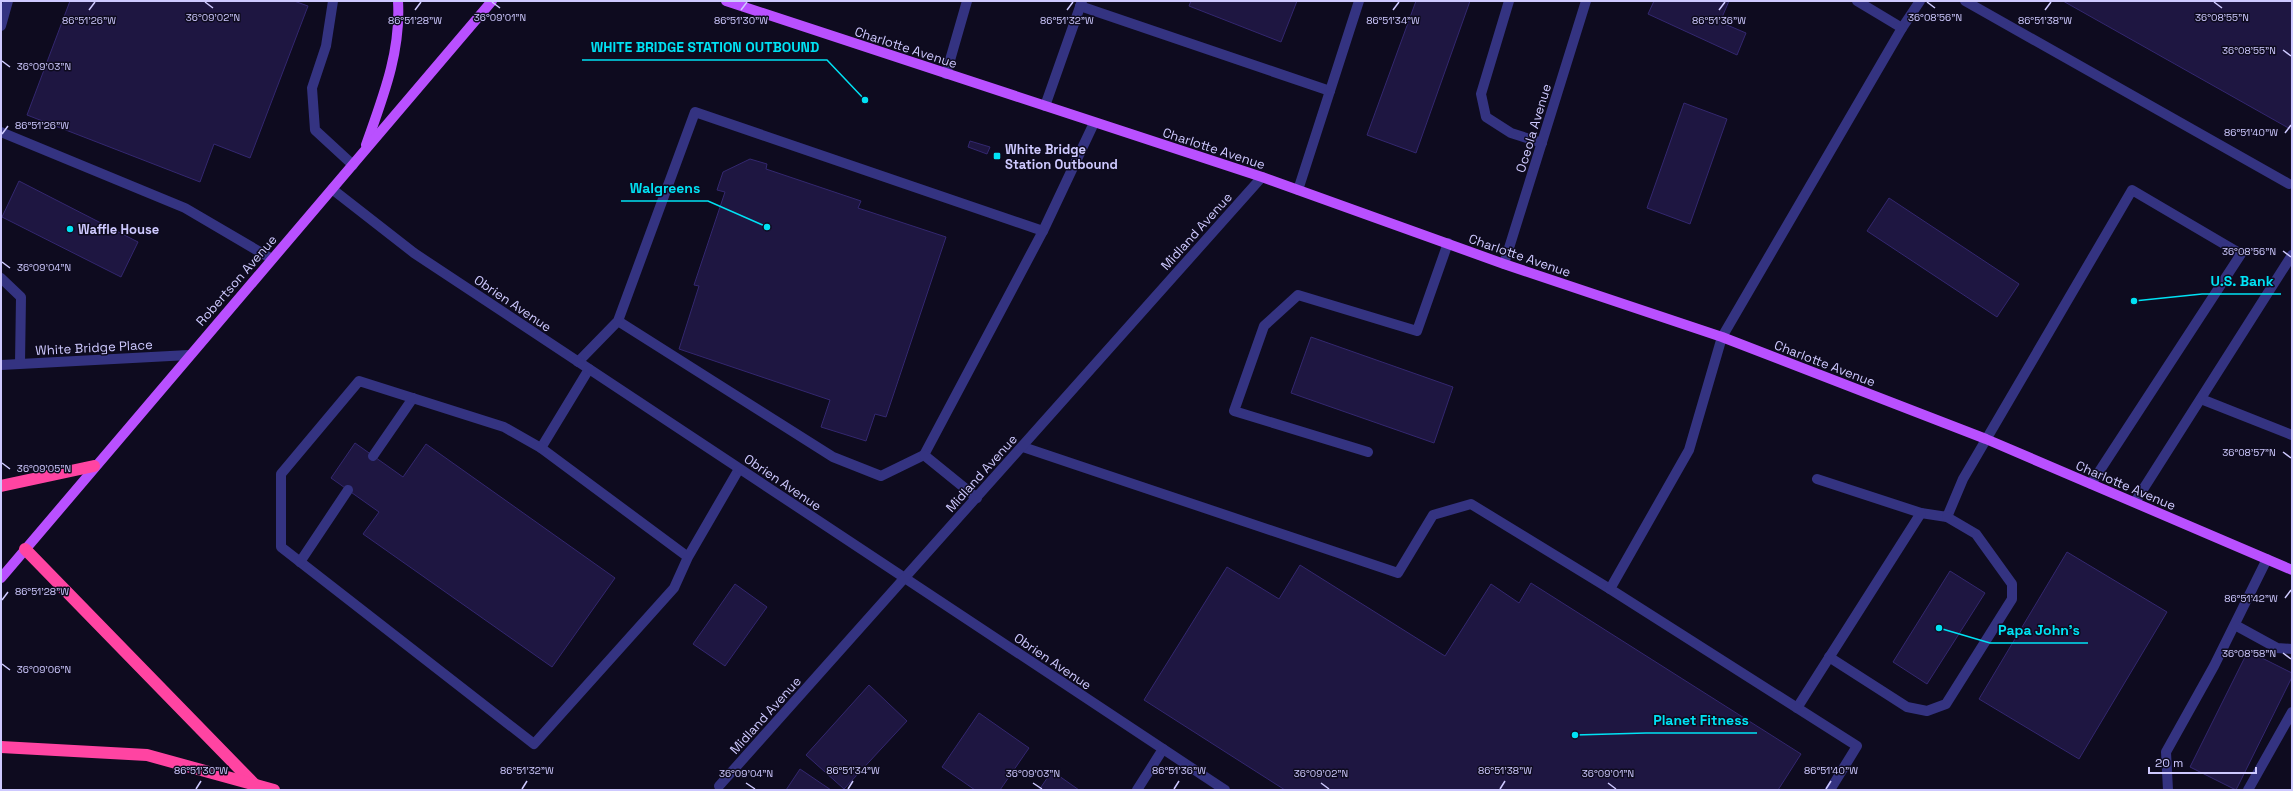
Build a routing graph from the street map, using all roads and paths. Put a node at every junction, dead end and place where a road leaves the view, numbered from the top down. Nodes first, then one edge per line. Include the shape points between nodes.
1 (8, 1) edge
2 (333, 1) edge
3 (398, 1) edge
4 (492, 1) edge
5 (726, 1) edge
6 (967, 1) edge
7 (1359, 1) edge
8 (1509, 1) edge
9 (1586, 1) edge
10 (1857, 1) edge
11 (1920, 1) edge
12 (1965, 1) edge
13 (1081, 4) edge
14 (1, 26) edge
15 (1902, 28) junction
16 (946, 74) junction
17 (1330, 91) junction
18 (1045, 106) junction
19 (1094, 123) junction
20 (1, 132) edge
21 (1542, 142) junction
22 (363, 152) junction
23 (353, 164) junction
24 (1262, 177) junction
25 (2289, 184) dead end
26 (332, 189) junction
27 (1298, 190) junction
28 (1043, 231) junction
29 (1448, 244) junction
30 (2292, 255) edge
31 (272, 259) junction
32 (1504, 264) junction
33 (1, 278) edge
34 (618, 321) junction
35 (1722, 337) junction
36 (189, 355) junction
37 (578, 362) junction
38 (20, 363) junction
39 (1, 365) edge
40 (589, 369) junction
41 (413, 398) junction
42 (2201, 399) junction
43 (2292, 435) edge
44 (1986, 439) junction
45 (1023, 447) junction
46 (541, 448) junction
47 (1368, 452) dead end
48 (924, 455) junction
49 (373, 456) dead end
50 (94, 466) junction
51 (740, 469) junction
52 (1817, 479) dead end
53 (2091, 484) junction
54 (1, 486) edge
55 (348, 490) dead end
56 (977, 498) junction
57 (2135, 502) junction
58 (1921, 513) junction
59 (1947, 517) junction
60 (25, 549) junction
61 (688, 557) junction
62 (2267, 559) junction
63 (300, 562) junction
64 (2292, 570) edge
65 (1, 578) edge
66 (904, 578) junction
67 (1610, 589) junction
68 (2235, 625) junction
69 (2292, 649) edge
70 (1829, 657) junction
71 (1797, 708) junction
72 (2292, 712) edge
73 (1, 747) edge
74 (1163, 749) junction
75 (721, 788) edge
76 (260, 790) edge
77 (274, 790) edge
78 (1136, 790) edge
79 (1225, 790) edge
80 (1830, 790) edge
81 (2168, 790) edge
82 (2248, 790) edge

1 - 14 street
2 - 23 street via 326,46 312,88 315,130
3 - 22 main road via 396,52 386,89
4 - 22 main road, Robertson Avenue
5 - 16 main road, Charlotte Avenue
6 - 16 street
7 - 17 street
8 - 21 street via 1481,94 1486,116 1511,133
9 - 21 street, Oceola Avenue
10 - 15 street
11 - 15 street
12 - 25 street
13 - 17 street
13 - 18 street
15 - 35 street
16 - 18 main road, Charlotte Avenue
17 - 27 street
18 - 19 main road, Charlotte Avenue
19 - 24 main road, Charlotte Avenue
19 - 28 street
20 - 31 street via 185,208
21 - 32 street, Oceola Avenue
22 - 23 main road, Robertson Avenue
23 - 26 main road, Robertson Avenue
24 - 27 main road, Charlotte Avenue
24 - 45 street, Midland Avenue
26 - 31 main road, Robertson Avenue
26 - 37 street, Obrien Avenue via 414,253
27 - 29 main road, Charlotte Avenue
28 - 34 street via 695,112
28 - 48 street
29 - 32 main road, Charlotte Avenue
29 - 47 street via 1417,331 1298,295 1264,326 1234,411
30 - 42 street
31 - 36 main road, Robertson Avenue
32 - 35 main road, Charlotte Avenue
33 - 38 street via 21,297
34 - 37 street
34 - 48 street via 833,457 881,476
35 - 44 main road, Charlotte Avenue
35 - 67 street via 1689,450
36 - 38 street, White Bridge Place
36 - 50 main road, Robertson Avenue
37 - 40 street, Obrien Avenue
38 - 39 street, White Bridge Place
40 - 46 street
40 - 51 street, Obrien Avenue
41 - 46 street via 504,427
41 - 49 street
41 - 63 street via 359,381 281,474 281,547
42 - 43 street
42 - 57 street
44 - 53 main road, Charlotte Avenue
44 - 53 street via 2132,190 2241,254
44 - 59 street via 1963,479
45 - 56 street, Midland Avenue
45 - 67 street via 1398,573 1433,515 1472,504
46 - 61 street
48 - 56 street
50 - 54 highway
50 - 60 main road, Robertson Avenue
51 - 61 street
51 - 66 street, Obrien Avenue
52 - 58 street
53 - 57 main road, Charlotte Avenue
55 - 63 street
56 - 66 street, Midland Avenue
57 - 62 main road, Charlotte Avenue
58 - 59 street
58 - 70 street
59 - 70 street via 1976,534 2012,584 2012,599 1946,704 1927,711 1907,707
60 - 65 main road, Robertson Avenue
60 - 76 highway
61 - 63 street via 674,588 534,744
62 - 64 main road, Charlotte Avenue
62 - 68 street
66 - 74 street, Obrien Avenue
66 - 75 street, Midland Avenue
67 - 71 street
68 - 69 street via 2277,648
68 - 81 street via 2166,752
70 - 71 street
71 - 80 street via 1857,746
72 - 82 street
73 - 77 highway, bridge via 147,755
74 - 78 street
74 - 79 street, Obrien Avenue

